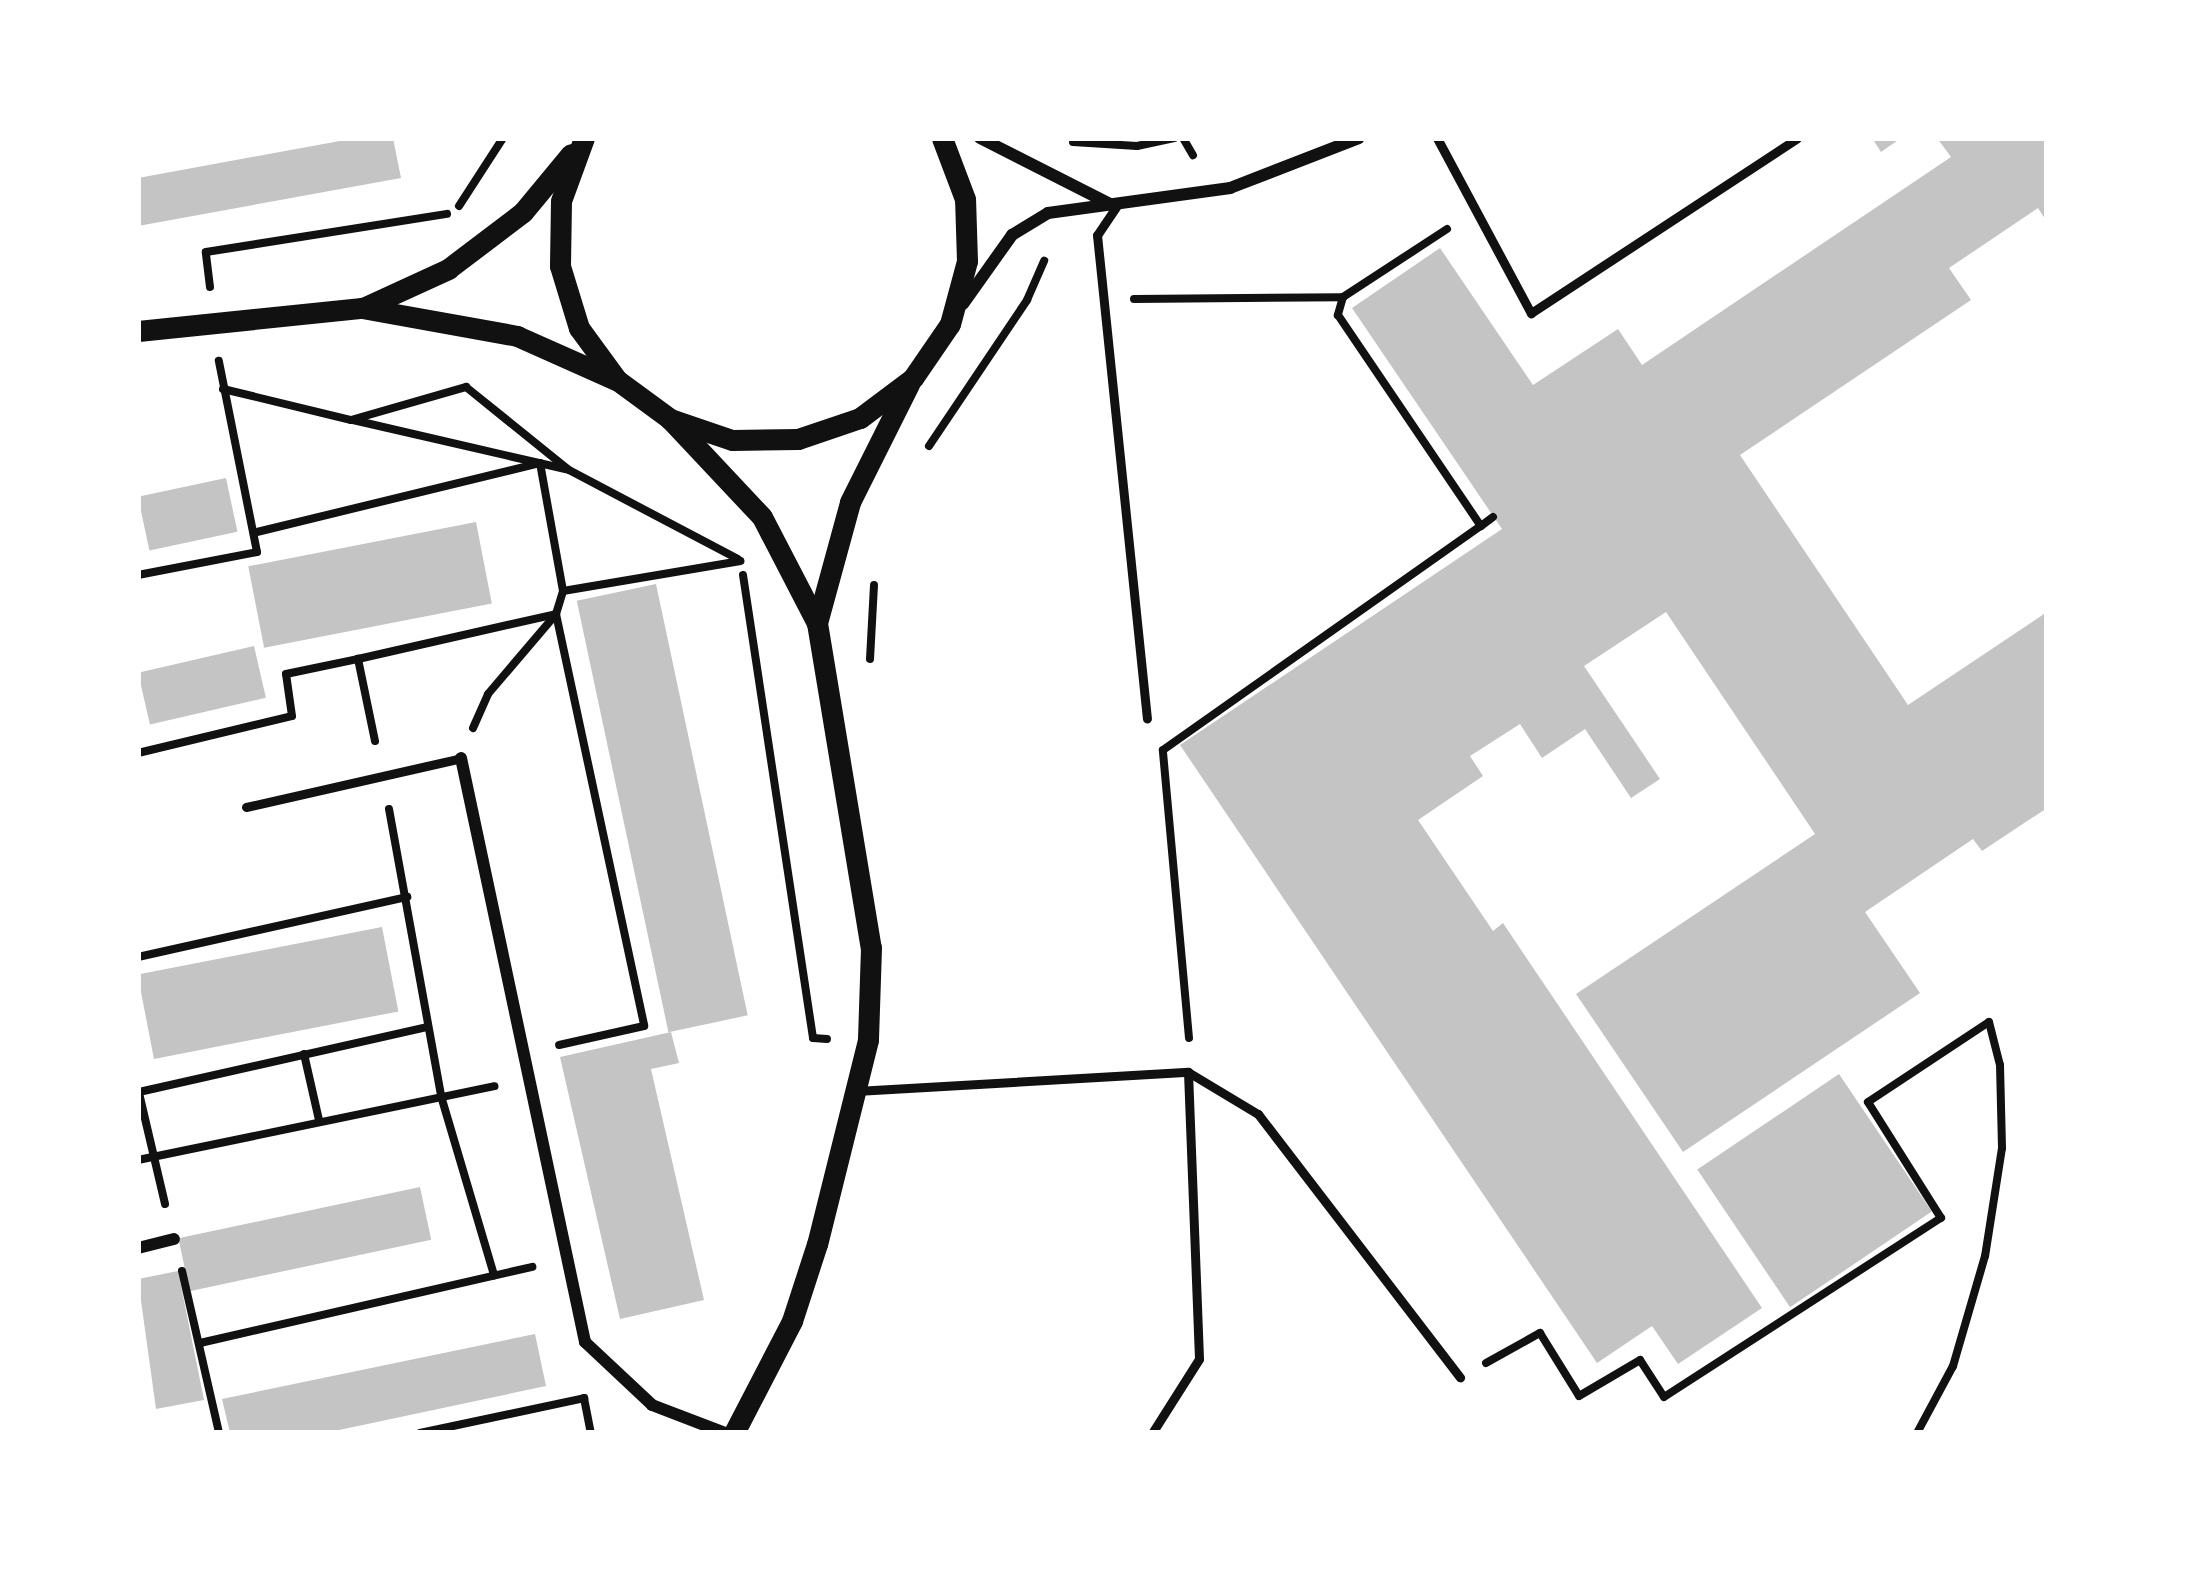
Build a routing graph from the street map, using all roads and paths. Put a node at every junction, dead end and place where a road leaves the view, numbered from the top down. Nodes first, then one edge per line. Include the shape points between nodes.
1 (503, 138) edge
2 (942, 138) edge
3 (980, 138) edge
4 (1060, 138) edge
5 (1179, 138) edge
6 (1359, 138) edge
7 (1437, 138) edge
8 (1798, 138) edge
9 (583, 139) edge
10 (1215, 191) junction
11 (1115, 207) junction
12 (1472, 214) junction
13 (1097, 235) junction
14 (206, 252) dead end
15 (1343, 297) junction
16 (1127, 299) dead end
17 (362, 308) junction
18 (950, 324) junction
19 (138, 331) edge
20 (913, 378) junction
21 (617, 380) junction
22 (670, 419) junction
23 (352, 420) junction
24 (922, 456) dead end
25 (541, 464) junction
26 (569, 470) junction
27 (1493, 517) dead end
28 (1481, 526) junction
29 (257, 532) junction
30 (775, 542) junction
31 (740, 560) junction
32 (138, 575) edge
33 (563, 591) junction
34 (817, 623) junction
35 (358, 659) dead end
36 (1147, 718) dead end
37 (138, 753) edge
38 (461, 758) junction
39 (247, 807) dead end
40 (407, 898) dead end
41 (138, 957) edge
42 (428, 1027) dead end
43 (1190, 1038) dead end
44 (304, 1054) junction
45 (1188, 1072) junction
46 (525, 1079) junction
47 (856, 1091) junction
48 (138, 1093) edge
49 (319, 1120) junction
50 (138, 1160) edge
51 (174, 1239) dead end
52 (138, 1248) edge
53 (566, 1260) junction
54 (200, 1343) dead end
55 (1460, 1377) joint
56 (420, 1433) edge
57 (591, 1433) edge
58 (729, 1433) edge
59 (1152, 1433) edge
60 (1917, 1433) edge

1 - 14 path via 446,215
2 - 18 street via 964,199 966,240
3 - 11 street
4 - 5 path via 1137,146
5 - 10 path
6 - 10 street
7 - 12 lane
8 - 12 lane via 1532,313
9 - 17 street via 523,212 448,269
9 - 21 street via 561,201 560,266 579,328
10 - 11 street
11 - 13 lane
11 - 18 street via 1048,214 1012,235
12 - 15 path
13 - 24 path via 1058,247 1044,261 1027,300
13 - 36 lane
15 - 16 path
15 - 28 path via 1338,315
17 - 19 street
17 - 21 street via 517,336
18 - 20 street
20 - 22 street via 860,418 798,440 732,440
20 - 34 street via 850,502
21 - 22 street
22 - 30 street via 762,517
23 - 25 path
23 - 26 path via 466,387
23 - 29 path via 223,389
25 - 26 path
25 - 29 path
25 - 33 path
26 - 31 path
27 - 28 path
28 - 43 path via 1163,750
29 - 32 path via 257,552
30 - 31 path
30 - 34 street
31 - 33 path
33 - 38 path via 556,614 488,694
34 - 47 street via 871,948 868,1040
35 - 37 path via 286,674 292,716
38 - 39 lane
38 - 46 street
40 - 41 path
42 - 44 path
44 - 48 path
44 - 49 path
45 - 47 lane
45 - 55 lane via 1258,1114
45 - 59 lane via 1199,1359
46 - 49 path
46 - 53 street
47 - 58 street via 792,1321
49 - 50 path
51 - 52 street
53 - 54 path
53 - 58 street via 585,1342 652,1405
55 - 60 path via 1540,1334 1579,1396 1640,1360 1664,1396 1941,1218 1868,1102 1989,1022 2000,1065 2002,1148 1985,1256 1953,1366
56 - 57 path via 584,1397

